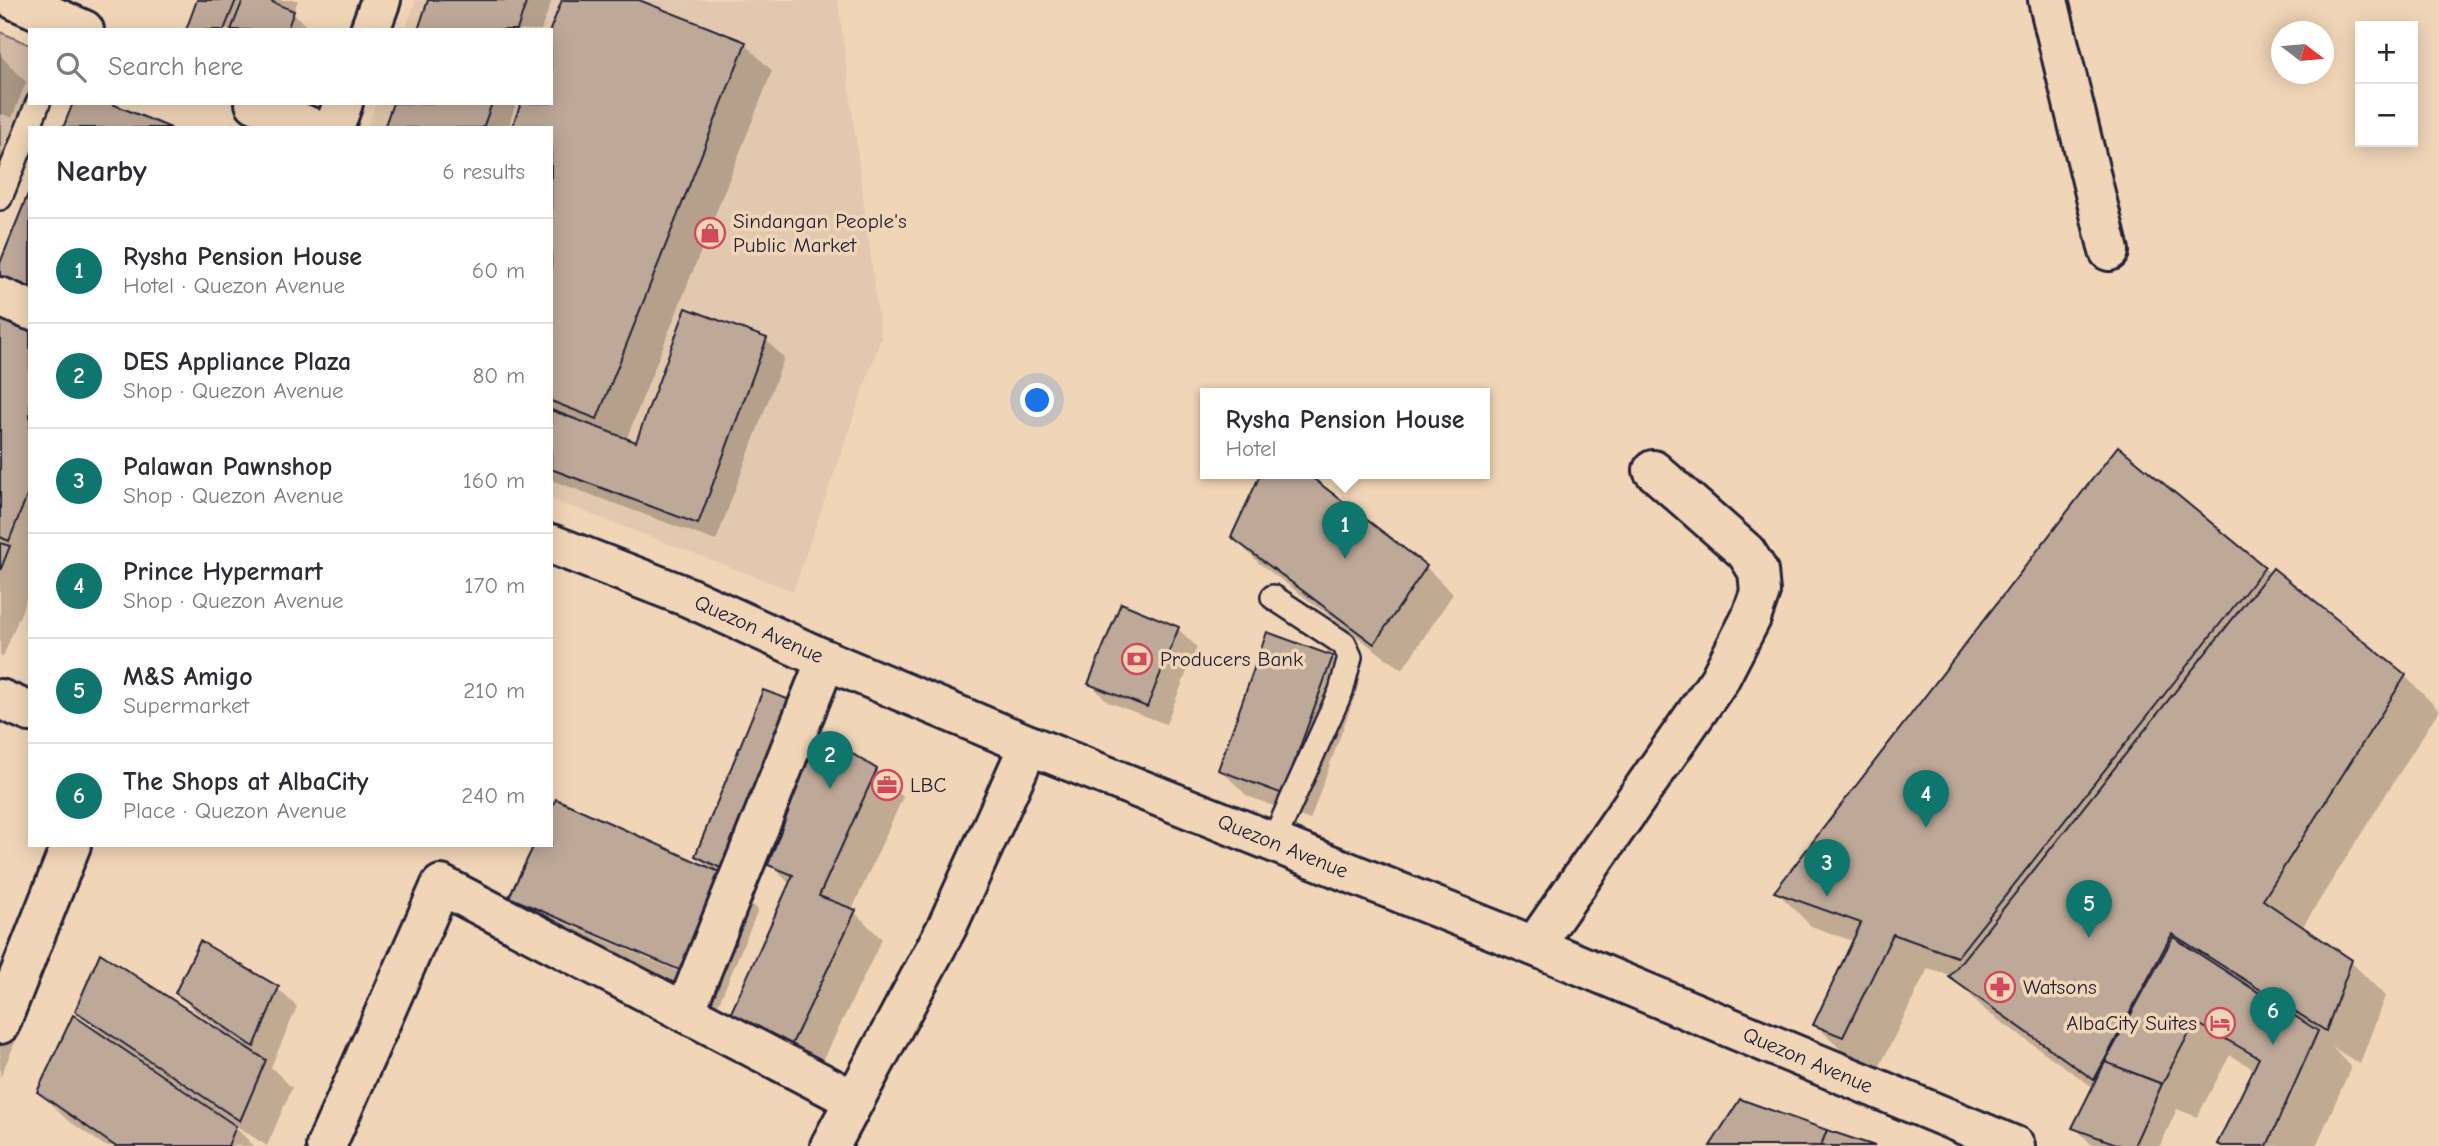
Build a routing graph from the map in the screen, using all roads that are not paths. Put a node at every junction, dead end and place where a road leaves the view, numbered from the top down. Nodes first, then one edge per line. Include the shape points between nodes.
1 (15, 0) edge
2 (381, 0) edge
3 (2048, 0) edge
4 (74, 28) edge
5 (371, 28) edge
6 (37, 105) edge
7 (260, 105) edge
8 (342, 105) edge
9 (29, 126) edge
10 (307, 126) edge
11 (335, 126) edge
12 (28, 128) edge
13 (0, 198) edge
14 (2109, 251) dead end
15 (0, 297) edge
16 (28, 309) edge
17 (1653, 470) dead end
18 (553, 545) edge
19 (1273, 597) dead end
20 (827, 660) junction
21 (0, 699) edge
22 (28, 711) edge
23 (1029, 745) junction
24 (1273, 842) junction
25 (70, 847) edge
26 (1534, 946) junction
27 (685, 1012) junction
28 (0, 1024) edge
29 (854, 1100) junction
30 (326, 1146) edge
31 (830, 1146) edge
32 (2015, 1146) edge

1 - 4 street
2 - 5 street
3 - 14 street
6 - 9 lane
7 - 10 street
8 - 11 street
12 - 13 lane
15 - 16 street
17 - 26 street via 1746,552 1758,570 1760,592 1718,680
18 - 20 street, Quezon Avenue via 688,597
19 - 24 lane via 1344,644 1350,657 1341,691
20 - 23 street, Quezon Avenue
20 - 27 street
21 - 22 street
23 - 24 street, Quezon Avenue
23 - 29 street via 947,927
24 - 26 street, Quezon Avenue
25 - 28 street
26 - 32 street, Quezon Avenue
27 - 29 street
27 - 30 street via 441,885
29 - 31 street

